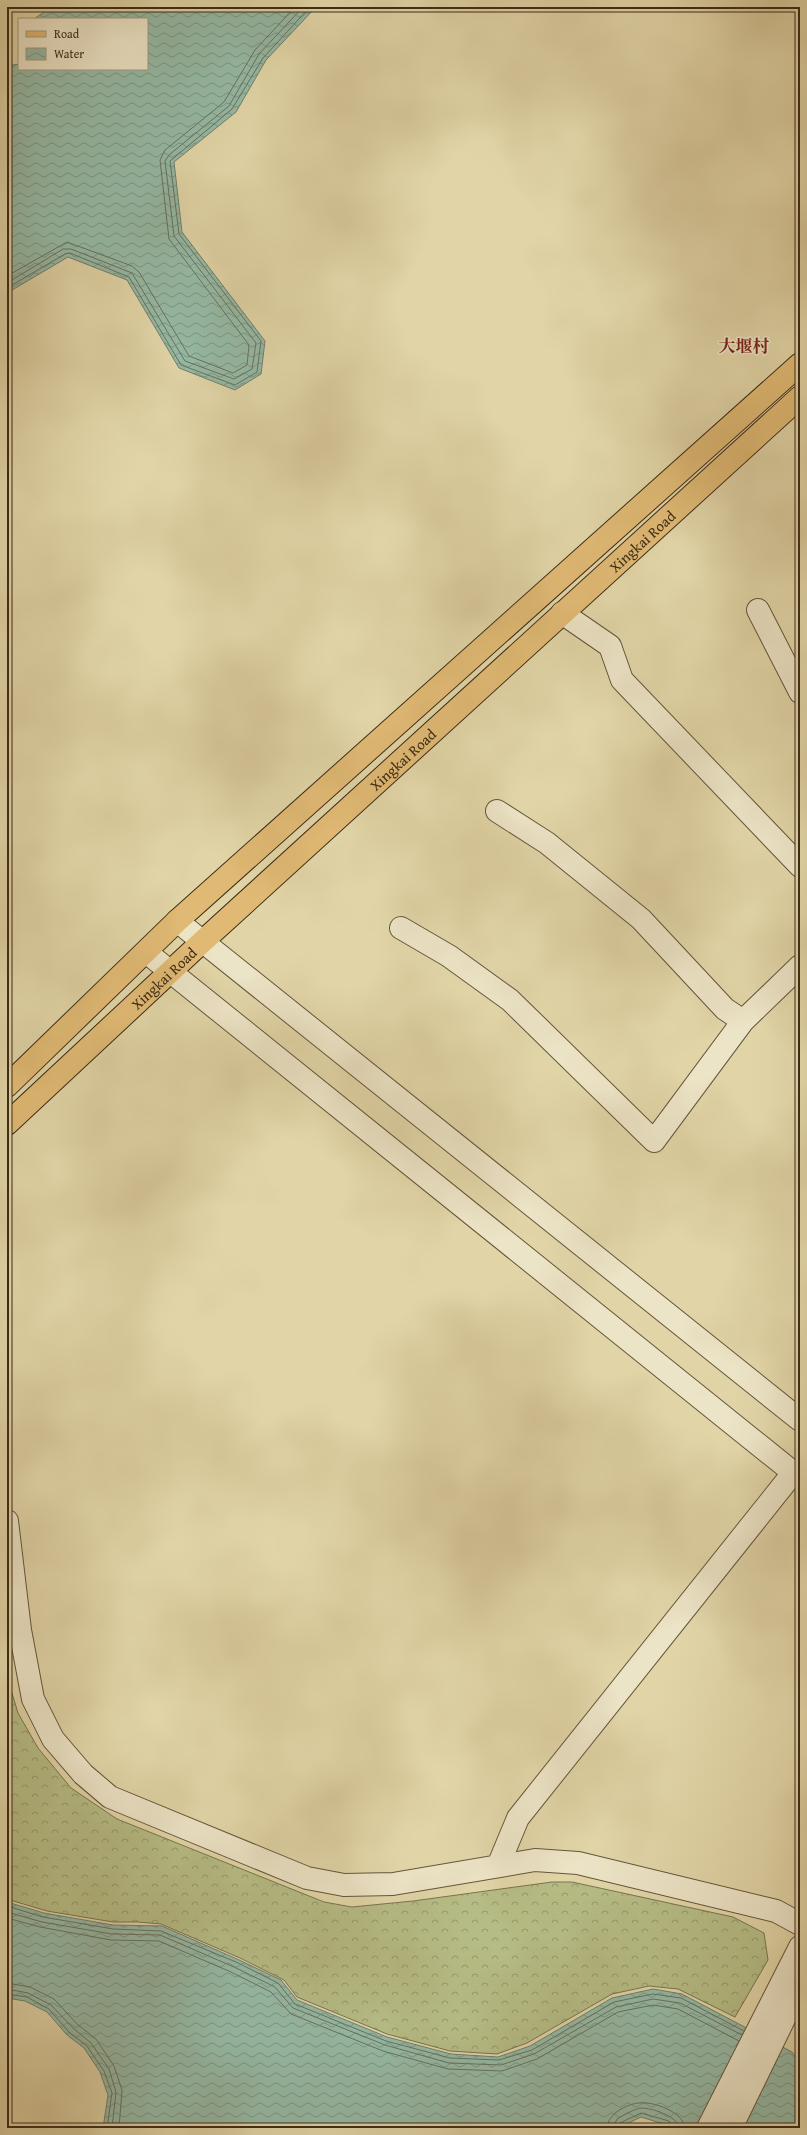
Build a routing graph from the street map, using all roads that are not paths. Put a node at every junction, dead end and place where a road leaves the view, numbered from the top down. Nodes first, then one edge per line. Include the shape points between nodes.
1 (800, 364) edge
2 (800, 397) edge
3 (758, 610) dead end
4 (562, 613) junction
5 (800, 692) edge
6 (497, 811) dead end
7 (800, 866) edge
8 (177, 921) junction
9 (401, 928) dead end
10 (202, 942) junction
11 (146, 952) junction
12 (800, 966) edge
13 (172, 972) junction
14 (743, 1021) junction
15 (7, 1086) edge
16 (7, 1124) edge
17 (800, 1420) edge
18 (796, 1475) edge
19 (7, 1521) edge
20 (498, 1866) junction
21 (800, 1924) edge
22 (800, 1947) edge
23 (800, 1992) edge
24 (778, 2010) junction
25 (708, 2128) edge
26 (731, 2128) edge

1 - 8 main road, Xingkai Road
2 - 4 main road, Xingkai Road
3 - 5 street
4 - 7 street via 610,646 622,680
4 - 10 main road, Xingkai Road
6 - 14 street via 547,843 641,919 725,1009
8 - 10 street
8 - 11 main road, Xingkai Road
9 - 14 street via 449,956 510,1000 654,1141
10 - 13 main road, Xingkai Road
10 - 17 street
11 - 13 street
11 - 15 main road, Xingkai Road
12 - 14 street
13 - 16 main road, Xingkai Road
13 - 18 street
18 - 20 street via 518,1818
19 - 20 street via 20,1630 33,1699 52,1739 83,1774 110,1797 307,1878 344,1885 393,1884
20 - 21 street via 535,1860 578,1863 776,1911
22 - 24 street
23 - 24 street
24 - 25 street
24 - 26 street

